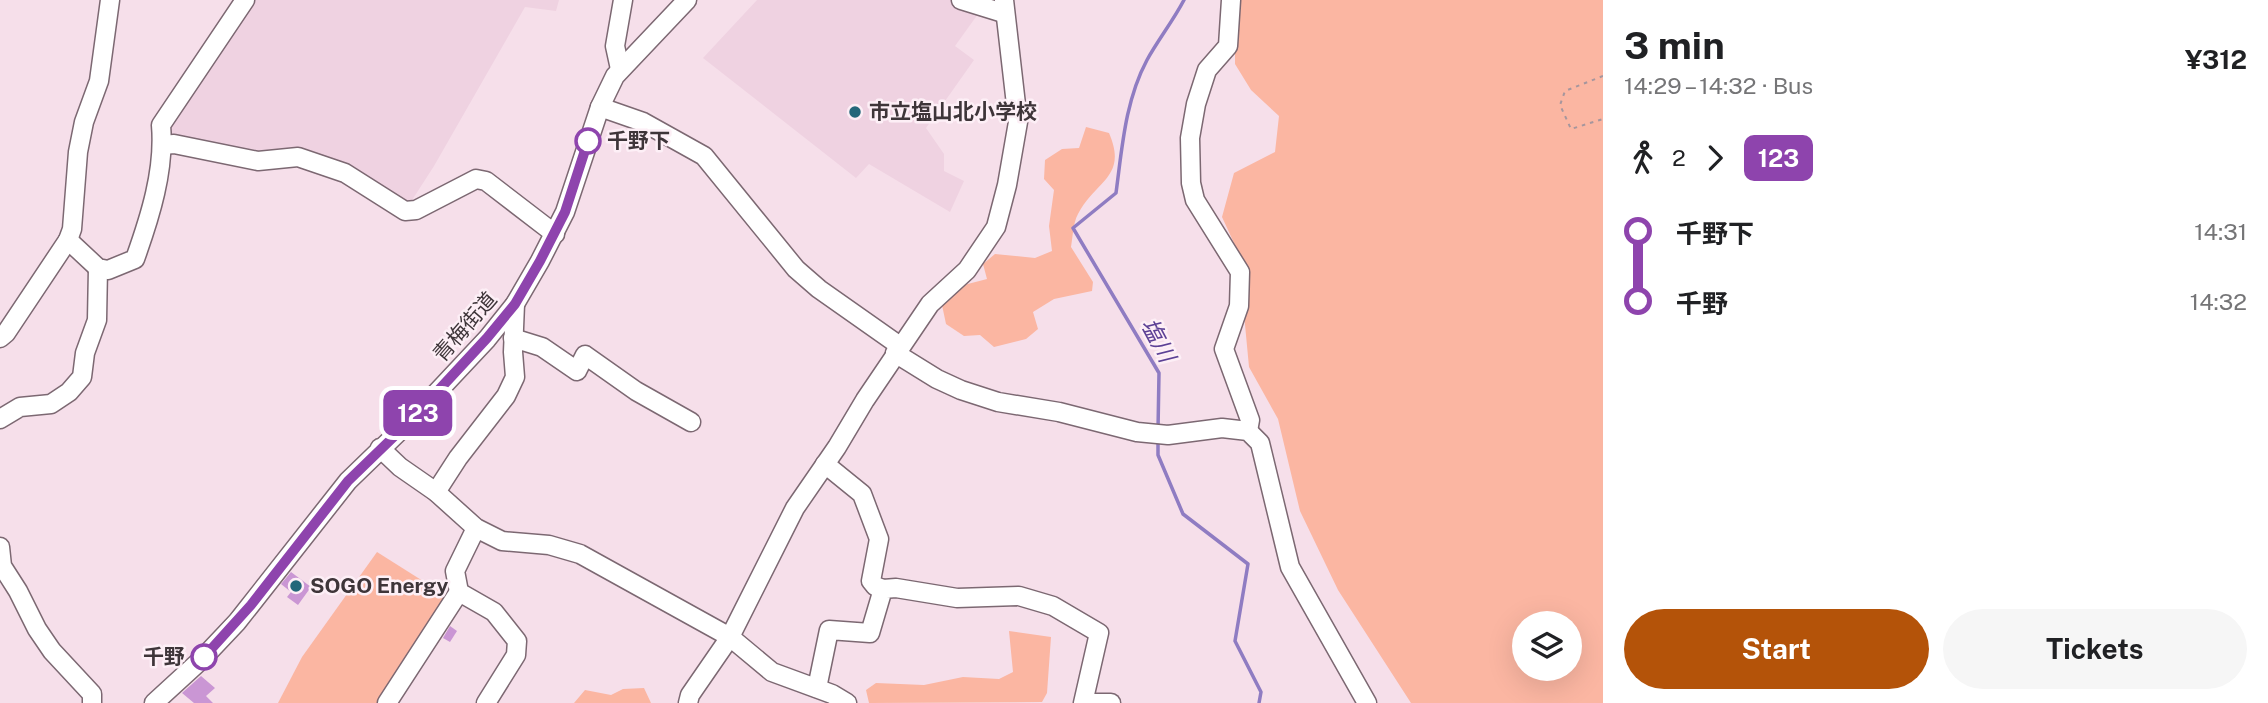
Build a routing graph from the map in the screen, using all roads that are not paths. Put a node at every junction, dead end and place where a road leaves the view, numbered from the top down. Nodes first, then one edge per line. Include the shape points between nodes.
1 (110, 0) edge
2 (245, 0) edge
3 (623, 0) edge
4 (687, 0) edge
5 (961, 0) edge
6 (1231, 0) edge
7 (1003, 6) edge
8 (620, 69) junction
9 (600, 107) junction
10 (163, 145) junction
11 (555, 234) junction
12 (68, 240) junction
13 (98, 268) junction
14 (515, 304) junction
15 (0, 338) edge
16 (513, 338) junction
17 (898, 350) junction
18 (0, 419) edge
19 (691, 422) dead end
20 (1248, 430) junction
21 (380, 448) junction
22 (825, 464) junction
23 (436, 492) junction
24 (476, 528) junction
25 (0, 547) edge
26 (1, 567) edge
27 (883, 589) junction
28 (459, 592) junction
29 (730, 637) junction
30 (817, 688) junction
31 (92, 703) edge
32 (154, 703) edge
33 (387, 703) edge
34 (486, 703) edge
35 (688, 703) edge
36 (847, 703) edge
37 (1084, 703) edge
38 (1111, 703) edge
39 (1367, 703) edge

1 - 12 street via 99,81 83,122
2 - 10 street via 161,125
3 - 8 street via 615,46
4 - 8 street, 青梅街道
5 - 7 street
6 - 20 street via 1228,46 1208,70 1196,104 1191,172 1195,200 1240,272 1239,306 1224,349 1250,420
7 - 17 street via 1018,122 996,227 967,270 930,304
8 - 9 street, 青梅街道
9 - 11 street, 青梅街道
9 - 17 street via 643,121 704,156 796,269
10 - 11 street via 258,161 298,157 345,173 405,211 476,179 486,181
10 - 13 street via 149,219 135,259 108,270
11 - 14 street, 青梅街道
12 - 13 street
12 - 15 street
13 - 18 street via 97,320 82,377 51,404 20,407
14 - 16 street
14 - 21 street, 青梅街道
16 - 19 street via 542,347 577,371 585,355
16 - 23 street via 515,377 506,396
17 - 20 street via 949,385 998,402 1137,432 1168,435 1222,428
17 - 22 street
20 - 39 street via 1260,443 1290,568
21 - 23 street
21 - 32 street, 青梅街道 via 318,517 237,621
22 - 27 street via 862,494 879,539 872,581
22 - 29 street via 795,508
23 - 24 street
24 - 28 street via 455,571
24 - 29 street via 502,541 549,545 580,554
25 - 26 street
26 - 31 street via 52,651 93,694
27 - 30 street via 870,632 829,630
27 - 37 street via 957,598 1019,596 1053,607 1099,633
28 - 33 street
28 - 34 street via 494,612 517,641 516,655
29 - 30 street via 772,672
29 - 35 street
30 - 36 street
37 - 38 street

